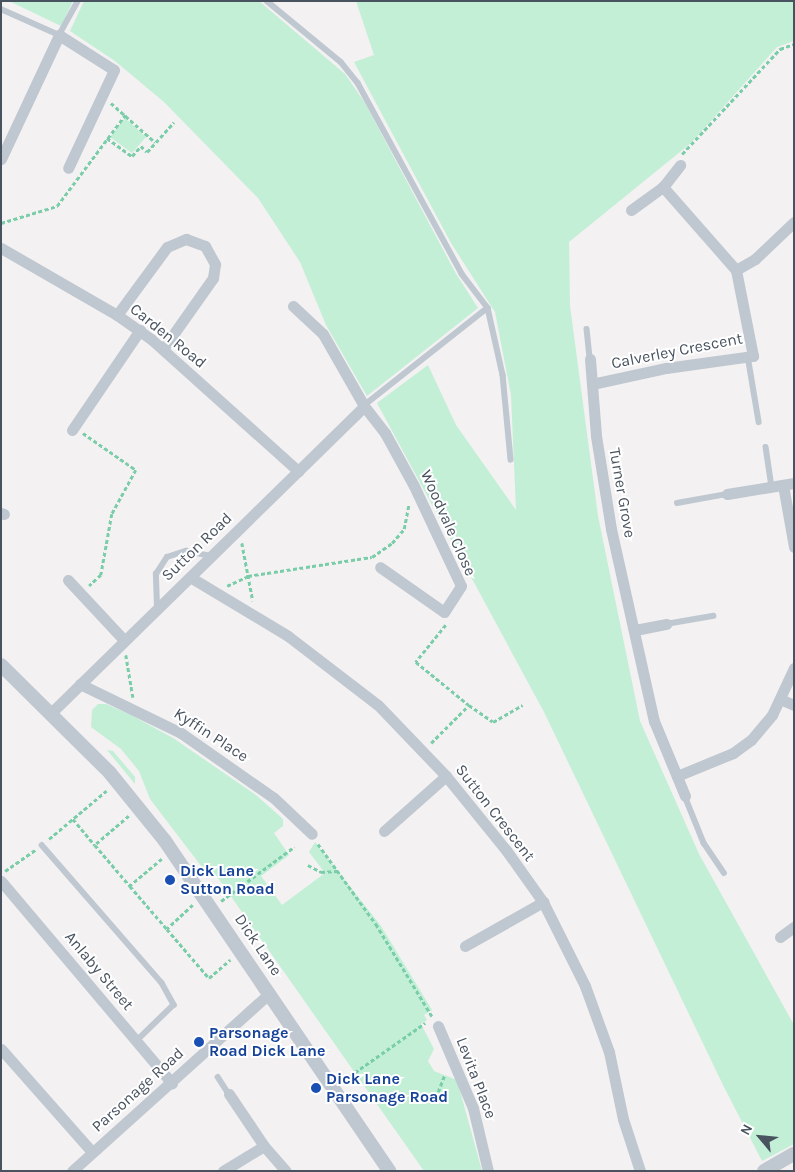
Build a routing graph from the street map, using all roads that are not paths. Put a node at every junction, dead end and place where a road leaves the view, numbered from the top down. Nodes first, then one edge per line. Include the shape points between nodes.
1 (78, 1) edge
2 (267, 1) edge
3 (1, 9) edge
4 (59, 35) junction
5 (1, 159) edge
6 (680, 160) road end
7 (68, 168) dead end
8 (663, 187) junction
9 (631, 210) dead end
10 (794, 222) edge
11 (1, 248) edge
12 (736, 270) junction
13 (293, 306) dead end
14 (488, 308) junction
15 (117, 315) junction
16 (587, 329) dead end
17 (140, 330) junction
18 (163, 349) junction
19 (748, 356) junction
20 (590, 359) joint
21 (592, 384) junction
22 (364, 406) junction
23 (759, 422) dead end
24 (73, 428) road end
25 (766, 448) dead end
26 (510, 460) dead end
27 (298, 471) junction
28 (783, 485) edge
29 (727, 494) joint
30 (677, 503) dead end
31 (794, 547) edge
32 (211, 556) junction
33 (380, 566) dead end
34 (190, 577) junction
35 (68, 580) dead end
36 (157, 608) junction
37 (713, 616) dead end
38 (666, 624) joint
39 (635, 630) junction
40 (124, 640) junction
41 (794, 668) edge
42 (4, 672) edge
43 (80, 684) junction
44 (780, 699) junction
45 (794, 705) edge
46 (52, 712) junction
47 (446, 776) junction
48 (677, 776) junction
49 (685, 796) joint
50 (384, 831) dead end
51 (312, 834) road end
52 (42, 845) road end
53 (724, 873) dead end
54 (1, 881) edge
55 (543, 902) junction
56 (794, 927) edge
57 (780, 937) dead end
58 (465, 946) dead end
59 (270, 993) junction
60 (438, 1026) dead end
61 (136, 1041) junction
62 (1, 1049) edge
63 (218, 1077) dead end
64 (172, 1082) junction
65 (229, 1094) joint
66 (264, 1146) junction
67 (92, 1152) junction
68 (794, 1154) edge
69 (72, 1171) edge
70 (223, 1171) edge
71 (286, 1171) edge
72 (389, 1171) edge
73 (488, 1171) edge
74 (640, 1171) edge
75 (764, 1171) edge

1 - 4 lane
2 - 14 lane via 341,62 358,83 458,267
3 - 4 lane
4 - 5 street
4 - 7 street via 114,70
6 - 8 street
8 - 9 street
8 - 12 street
10 - 12 street via 755,259
11 - 15 street, Carden Road
12 - 19 street, Calverley Crescent via 753,356
13 - 22 street, Woodvale Close via 323,334
14 - 22 lane
14 - 26 lane via 503,375
15 - 17 street, Carden Road
15 - 18 street via 167,247 186,239 205,246 215,264 213,278
16 - 20 lane
17 - 18 street, Carden Road
17 - 24 street
18 - 27 street, Carden Road
19 - 21 street, Calverley Crescent via 666,368
19 - 23 lane
20 - 21 street, Turner Grove
21 - 39 street, Turner Grove via 596,436 611,529
22 - 27 street, Sutton Road
22 - 33 street, Woodvale Close via 385,433 414,486 461,586 444,612
25 - 28 lane
27 - 32 street, Sutton Road
28 - 29 street
28 - 31 street
29 - 30 lane
32 - 34 street, Sutton Road
32 - 36 lane via 179,551 162,561 156,574
34 - 36 street, Sutton Road
34 - 47 street, Sutton Crescent via 327,663 378,705
35 - 40 street
36 - 40 street, Sutton Road
37 - 38 lane
38 - 39 street
39 - 48 street, Turner Grove via 654,720
40 - 43 street, Sutton Road
41 - 44 street
42 - 46 street, Dick Lane
43 - 46 street, Sutton Road
43 - 51 street, Kyffin Place via 135,708 235,768 274,798
44 - 45 street
44 - 48 street via 766,724 742,747
46 - 59 street, Dick Lane via 117,781 171,850
47 - 50 street
47 - 55 street, Sutton Crescent
48 - 49 street, Turner Grove
49 - 53 lane, Turner Grove via 704,843
52 - 61 lane via 162,983 174,1006
54 - 61 street, Anlaby Street
55 - 58 street
55 - 74 street, Sutton Crescent via 585,986 609,1052 623,1119
56 - 57 street
59 - 64 street, Parsonage Road
59 - 72 street, Dick Lane
60 - 73 street, Levita Place via 473,1108
61 - 64 street, Anlaby Street
62 - 67 street
63 - 65 lane
64 - 67 street, Parsonage Road
65 - 66 street
66 - 70 street
66 - 71 street
67 - 69 street, Parsonage Road
68 - 75 street

